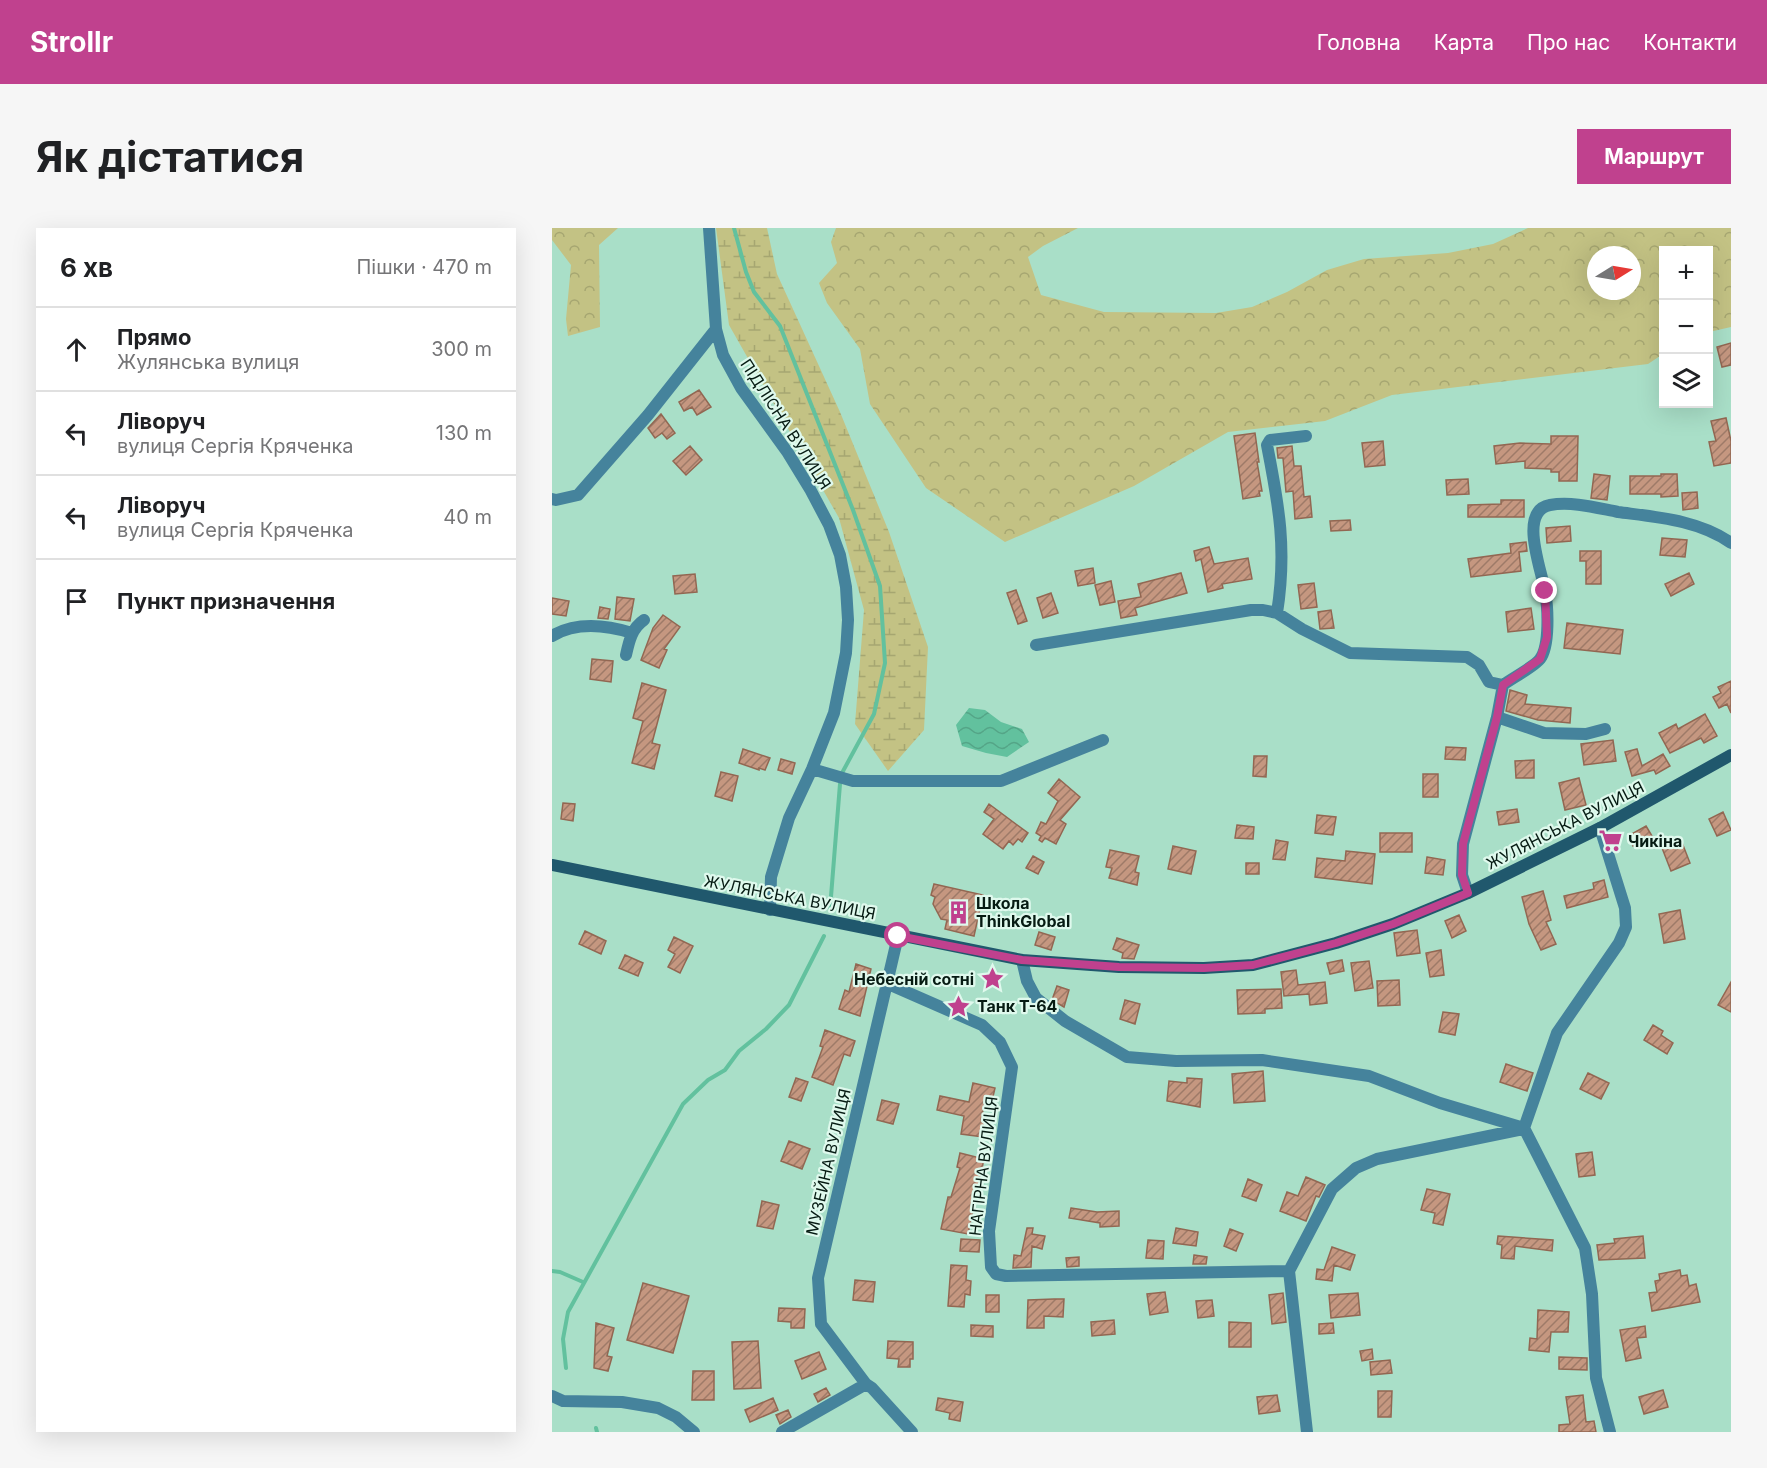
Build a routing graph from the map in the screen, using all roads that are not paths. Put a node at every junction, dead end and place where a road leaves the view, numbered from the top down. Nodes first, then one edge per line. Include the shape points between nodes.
1 (709, 228) edge
2 (716, 329) junction
3 (1306, 436) dead end
4 (552, 500) edge
5 (1731, 543) edge
6 (1277, 613) junction
7 (644, 620) dead end
8 (632, 633) junction
9 (552, 636) edge
10 (1036, 645) dead end
11 (626, 655) dead end
12 (1503, 685) junction
13 (1497, 717) junction
14 (1605, 729) dead end
15 (1103, 740) dead end
16 (1731, 755) edge
17 (813, 769) junction
18 (1600, 828) junction
19 (552, 865) edge
20 (1468, 893) junction
21 (770, 910) junction
22 (898, 936) junction
23 (1022, 960) junction
24 (886, 983) junction
25 (1524, 1128) junction
26 (1289, 1271) junction
27 (866, 1384) junction
28 (552, 1396) edge
29 (694, 1432) edge
30 (782, 1432) edge
31 (912, 1432) edge
32 (1307, 1432) edge
33 (1610, 1432) edge

1 - 2 street, ПІДЛІСНА ВУЛИЦЯ
2 - 4 street via 578,495
2 - 17 street, ПІДЛІСНА ВУЛИЦЯ via 723,355 741,388 810,489 840,555 846,587 846,653 834,713
3 - 6 street via 1270,441 1267,445 1282,541
5 - 12 street via 1706,528 1669,519 1569,504 1548,505 1540,511 1532,531 1545,591 1547,637 1540,659
6 - 10 street via 1251,610
6 - 12 street via 1350,653 1467,657 1479,665 1489,682
7 - 8 street
8 - 9 street via 613,627 583,626 563,629
8 - 11 street
12 - 13 street
13 - 14 street via 1544,733 1586,734
13 - 20 street via 1463,844 1462,875
15 - 17 street via 1001,782 853,781
16 - 18 street, ЖУЛЯНСЬКА ВУЛИЦЯ
17 - 21 street, ПІДЛІСНА ВУЛИЦЯ via 789,818 771,877
18 - 20 street, ЖУЛЯНСЬКА ВУЛИЦЯ
18 - 25 street via 1626,927 1557,1033
19 - 21 street, ЖУЛЯНСЬКА ВУЛИЦЯ
20 - 23 street, ЖУЛЯНСЬКА ВУЛИЦЯ via 1393,924 1253,965 1119,967
21 - 22 street, ЖУЛЯНСЬКА ВУЛИЦЯ
22 - 23 street, ЖУЛЯНСЬКА ВУЛИЦЯ
22 - 24 street, МУЗЕЙНА ВУЛИЦЯ
23 - 25 street via 1036,998 1065,1021 1127,1057 1262,1060 1369,1076 1440,1103
24 - 26 street, НАГІРНА ВУЛИЦЯ via 982,1025 1000,1042 1012,1067 989,1231 991,1267 996,1274
24 - 27 street, МУЗЕЙНА ВУЛИЦЯ via 818,1278 821,1324
25 - 26 street via 1377,1159 1356,1168 1332,1189
25 - 33 street via 1585,1248 1593,1294 1596,1378
26 - 32 street
27 - 30 street
27 - 31 street, МУЗЕЙНА ВУЛИЦЯ
28 - 29 street via 563,1401 622,1402 658,1408

